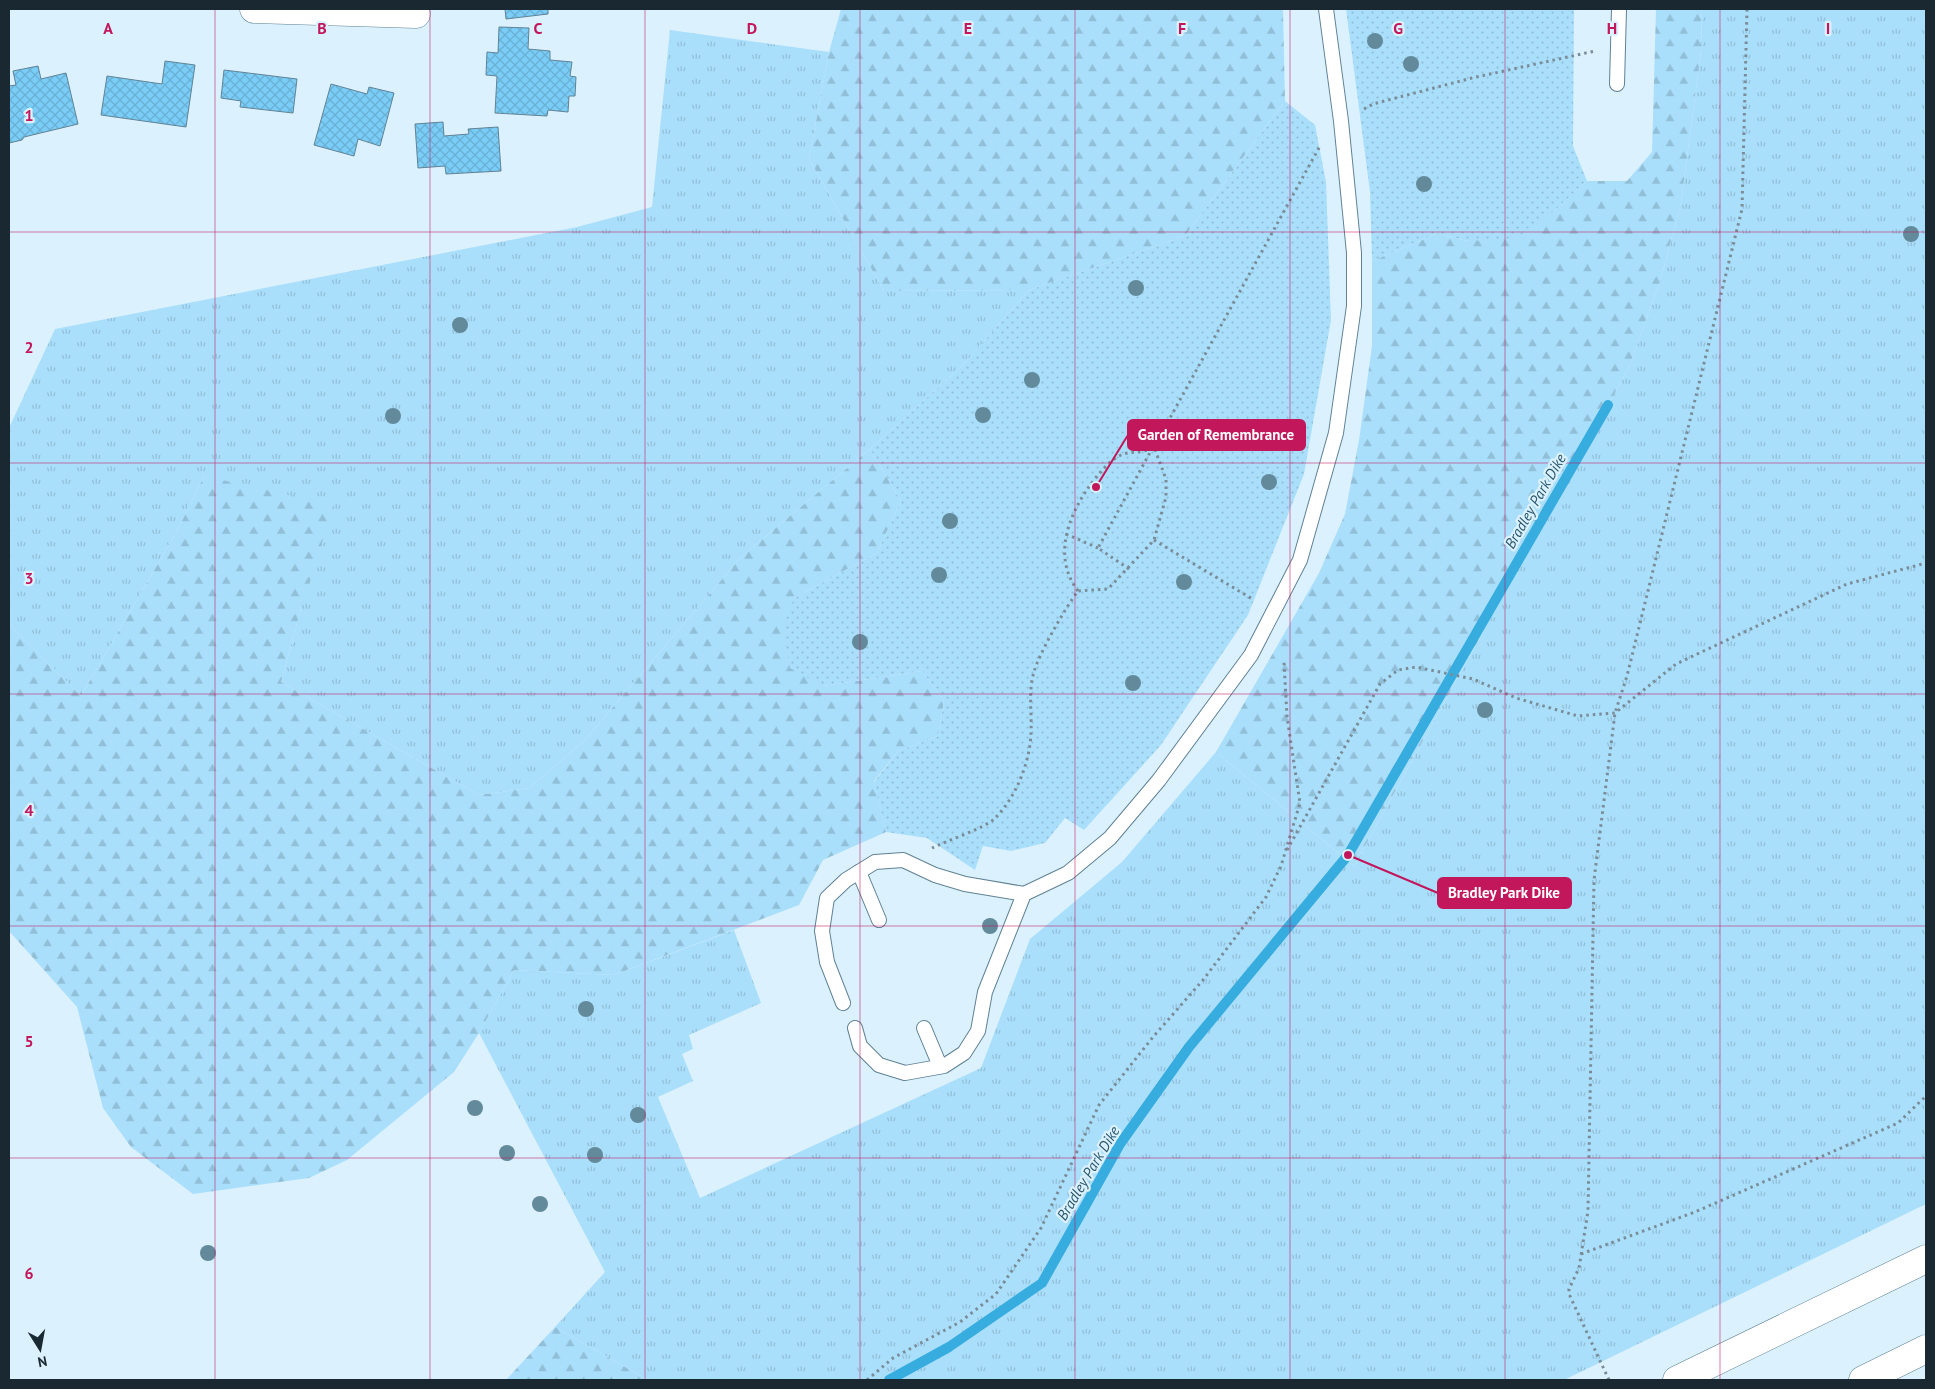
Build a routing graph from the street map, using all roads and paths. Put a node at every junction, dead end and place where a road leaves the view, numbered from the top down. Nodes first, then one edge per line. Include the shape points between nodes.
1 (254, 9) edge
2 (1326, 9) edge
3 (1619, 9) edge
4 (1747, 9) edge
5 (416, 14) dead end
6 (1618, 46) junction
7 (1617, 84) dead end
8 (1341, 121) junction
9 (1154, 447) junction
10 (1066, 534) junction
11 (1154, 540) junction
12 (1098, 548) junction
13 (1926, 563) edge
14 (1129, 569) junction
15 (1078, 591) junction
16 (1275, 608) junction
17 (1284, 662) dead end
18 (1616, 714) junction
19 (1283, 857) junction
20 (904, 860) junction
21 (859, 872) junction
22 (1024, 894) junction
23 (879, 920) dead end
24 (843, 1003) dead end
25 (855, 1028) dead end
26 (924, 1028) dead end
27 (940, 1066) junction
28 (1926, 1096) edge
29 (1581, 1254) junction
30 (1926, 1259) edge
31 (1926, 1349) edge
32 (867, 1380) edge
33 (1609, 1380) edge
34 (1677, 1380) edge
35 (1863, 1380) edge

1 - 5 main road
2 - 8 lane
3 - 6 lane
4 - 18 path via 1742,209
6 - 7 lane
6 - 8 path via 1373,104
8 - 9 path via 1314,153
8 - 16 lane via 1354,253 1354,306 1336,433 1300,560
9 - 10 path via 1143,453 1121,455 1098,475 1074,509
9 - 11 path via 1166,479 1166,497
9 - 12 path
10 - 12 path
10 - 15 path via 1064,561 1070,581
11 - 14 path
11 - 16 path via 1252,599
12 - 14 path
13 - 18 path via 1847,584 1676,664
14 - 15 path via 1108,589
15 - 20 path via 1034,671 1030,699 1031,734 1027,758 1014,793 994,820
16 - 22 lane via 1251,655 1159,780 1110,838 1068,873
17 - 19 path via 1287,717 1300,804
18 - 19 path via 1578,716 1516,698 1473,679 1416,667 1398,670 1380,684
18 - 29 path via 1594,880 1588,1210
19 - 32 path via 1260,904 1203,980 1099,1105 1041,1228 996,1294 960,1322 893,1358
20 - 21 lane via 875,862
20 - 22 lane via 935,875 965,884
21 - 23 lane
21 - 24 lane via 827,898 822,931 827,962
22 - 27 lane via 985,992 978,1031 964,1053
25 - 27 lane via 860,1046 880,1065 905,1073
26 - 27 lane
28 - 29 path via 1898,1123 1695,1212
29 - 33 path via 1569,1294
30 - 34 main road
31 - 35 main road

